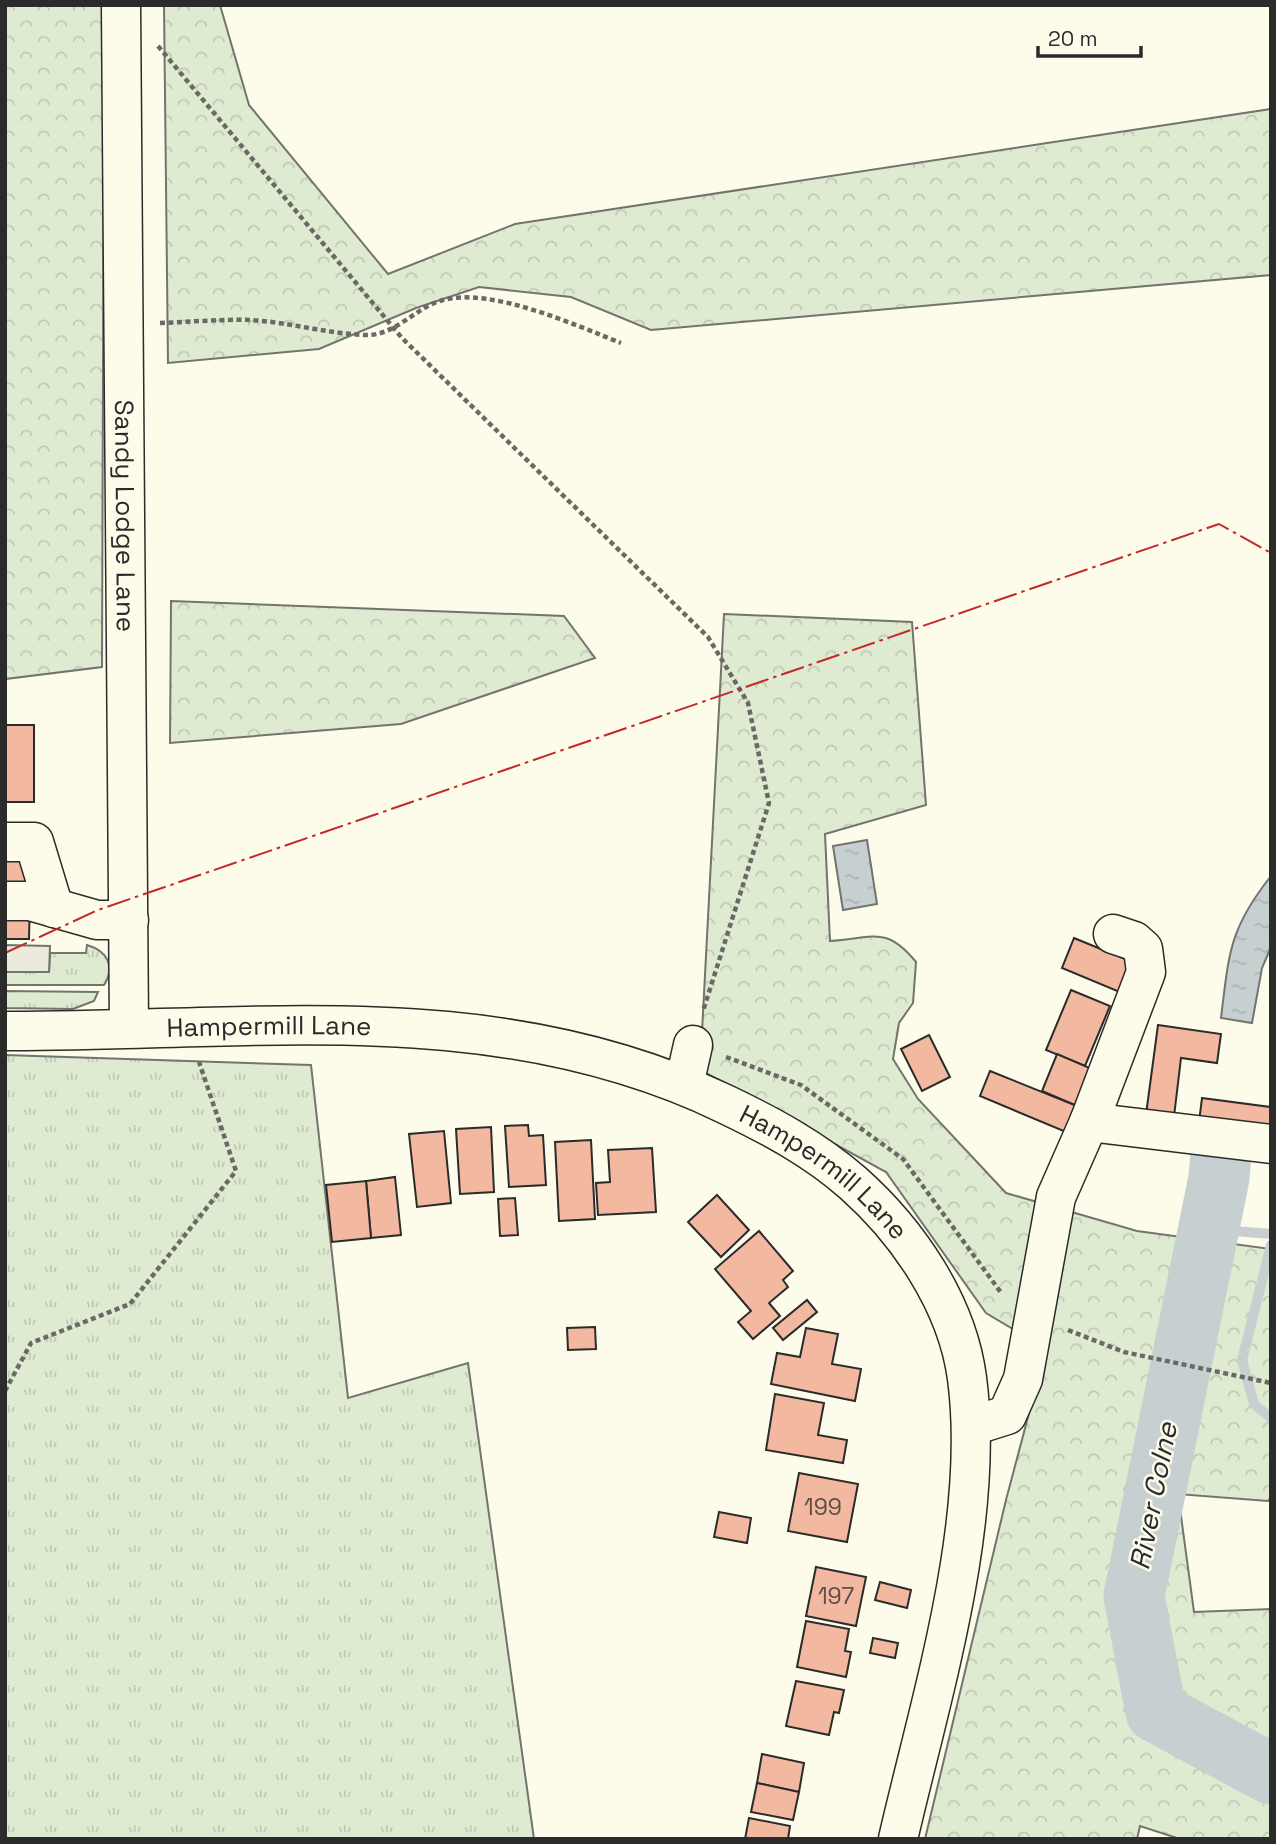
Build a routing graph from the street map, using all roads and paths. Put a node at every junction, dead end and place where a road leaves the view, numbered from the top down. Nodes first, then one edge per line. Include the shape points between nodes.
1 (121, 5) edge
2 (152, 39) dead end
3 (124, 324) junction
4 (394, 328) junction
5 (621, 343) dead end
6 (5, 842) edge
7 (5, 901) edge
8 (54, 908) junction
9 (129, 920) junction
10 (1113, 934) dead end
11 (129, 1027) junction
12 (5, 1031) edge
13 (692, 1045) joint
14 (197, 1055) dead end
15 (684, 1085) junction
16 (1089, 1122) junction
17 (1271, 1144) edge
18 (1033, 1316) junction
19 (1269, 1382) edge
20 (5, 1391) edge
21 (972, 1426) junction
22 (898, 1839) edge

1 - 3 main road, Sandy Lodge Lane
2 - 4 path
3 - 4 path via 250,320 369,335
3 - 9 main road, Sandy Lodge Lane
4 - 5 path via 443,300 470,297 513,306
4 - 13 path via 708,637 748,703 769,803
6 - 8 main road via 34,842
7 - 8 main road via 30,901
8 - 9 main road via 97,920
9 - 11 main road, Sandy Lodge Lane
10 - 16 main road via 1143,949 1146,972
11 - 12 main road, Hampermill Lane
11 - 15 main road, Hampermill Lane via 326,1025 450,1030 551,1044 620,1061
13 - 15 main road
14 - 20 path via 236,1171 130,1304 31,1343
15 - 21 main road, Hampermill Lane via 782,1132 836,1169 875,1202 914,1248 957,1334
16 - 17 main road
16 - 18 main road via 1056,1197
18 - 19 path via 1125,1352
18 - 21 main road via 1017,1398 1007,1415
21 - 22 main road, Hampermill Lane via 963,1541

